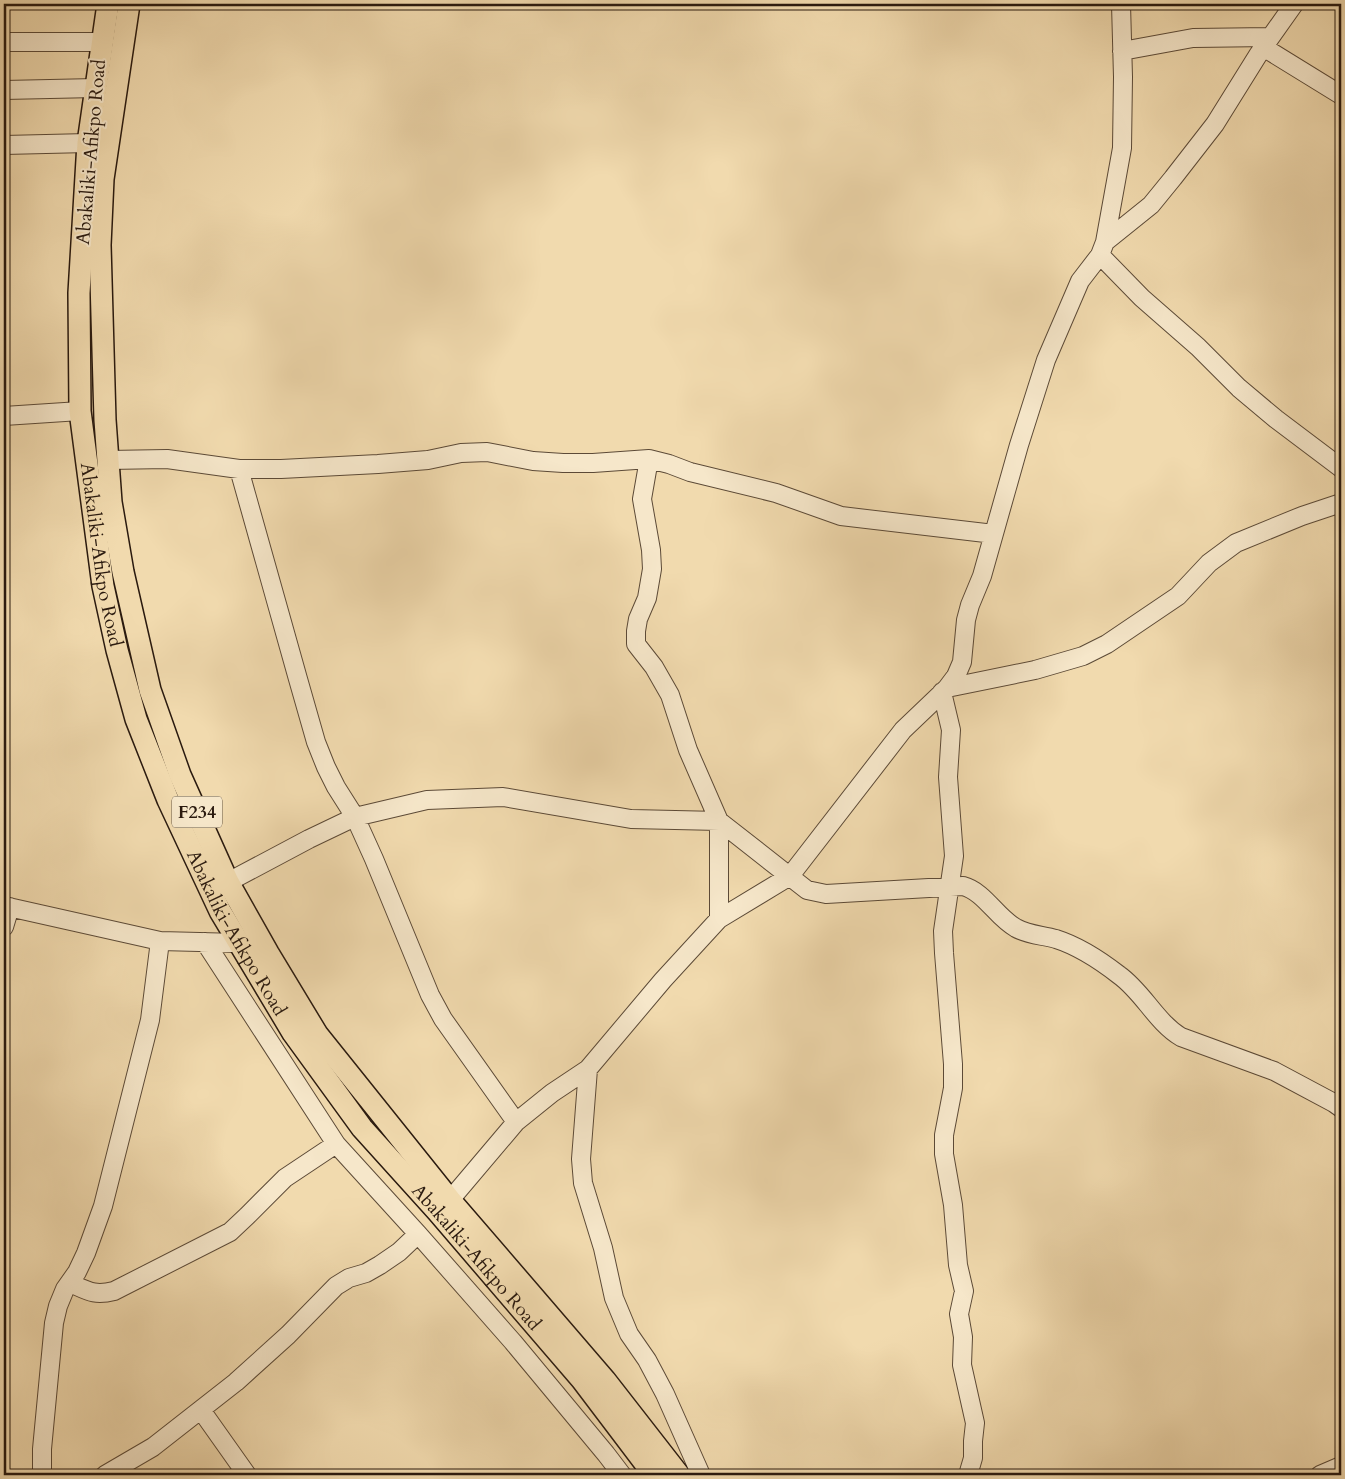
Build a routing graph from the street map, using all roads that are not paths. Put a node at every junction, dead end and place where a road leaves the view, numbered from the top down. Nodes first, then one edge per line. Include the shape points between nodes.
1 (129, 4) edge
2 (1121, 4) edge
3 (1294, 4) edge
4 (108, 5) edge
5 (4, 42) edge
6 (102, 42) junction
7 (1267, 42) junction
8 (1122, 50) junction
9 (96, 88) junction
10 (4, 90) edge
11 (1341, 95) edge
12 (88, 143) junction
13 (4, 144) edge
14 (1103, 248) junction
15 (80, 411) junction
16 (4, 416) edge
17 (649, 459) junction
18 (108, 460) junction
19 (1341, 468) edge
20 (239, 469) junction
21 (1341, 503) edge
22 (994, 534) junction
23 (964, 645) junction
24 (1001, 678) junction
25 (945, 690) junction
26 (355, 817) junction
27 (719, 821) junction
28 (790, 876) junction
29 (228, 882) junction
30 (949, 887) junction
31 (7, 906) edge
32 (719, 919) junction
33 (4, 927) edge
34 (160, 941) junction
35 (204, 942) junction
36 (239, 943) junction
37 (588, 1069) junction
38 (1341, 1108) edge
39 (516, 1122) junction
40 (336, 1144) junction
41 (450, 1200) junction
42 (418, 1234) junction
43 (70, 1283) junction
44 (201, 1410) junction
45 (1341, 1466) edge
46 (42, 1475) edge
47 (105, 1475) edge
48 (247, 1475) edge
49 (622, 1475) edge
50 (654, 1475) edge
51 (679, 1475) edge
52 (701, 1475) edge
53 (968, 1475) edge
54 (1320, 1475) edge

1 - 18 main road, F234 via 102,179 100,245 104,420
2 - 8 street
3 - 7 street
4 - 6 main road, Abakaliki-Afikpo Road / F234
5 - 6 street
6 - 9 main road, Abakaliki-Afikpo Road / F234
7 - 8 street via 1193,38
7 - 11 street
7 - 14 street via 1215,124 1151,205
8 - 14 street via 1122,148
9 - 10 street
9 - 12 main road, Abakaliki-Afikpo Road / F234
12 - 13 street
12 - 15 main road, Abakaliki-Afikpo Road / F234 via 80,294
14 - 19 street via 1142,298 1239,388
14 - 22 street via 1080,281 1046,360
15 - 16 street
15 - 36 main road, Abakaliki-Afikpo Road / F234 via 103,586 136,719 168,800 220,911
17 - 20 street via 563,463 486,452 378,464 281,470
17 - 22 street via 776,493 841,516
17 - 27 street via 642,499 652,550 652,569 647,598 637,625 636,644 670,695 688,750
18 - 20 street via 167,459
18 - 29 main road, F234 via 122,572 150,690 180,775
20 - 26 street via 316,742 336,787
21 - 24 street via 1236,543 1209,563 1178,596 1107,644 1062,663
22 - 23 street via 970,605
23 - 24 street via 978,669
23 - 25 street via 962,662
24 - 25 street
25 - 28 street via 904,730
25 - 30 street via 951,730 948,777 954,856
26 - 27 street via 427,800 503,797 631,818
26 - 29 street
26 - 39 street via 430,995 443,1019
27 - 28 street
27 - 32 street
28 - 30 street via 808,890 826,894
28 - 32 street
29 - 41 main road, F234 via 318,1034
30 - 38 street via 972,889 1016,929 1055,939 1099,961 1120,975 1171,1031 1181,1037 1274,1071
30 - 53 street via 943,931 953,1047 953,1088 944,1135 944,1154 964,1290 959,1314 963,1337 962,1365 976,1423 974,1458
31 - 33 street
31 - 34 street
32 - 37 street
34 - 35 street
34 - 43 street via 150,1020 103,1206 86,1253
35 - 36 street
35 - 40 street
36 - 50 main road, Abakaliki-Afikpo Road / F234 via 293,1033 362,1128 582,1380
37 - 39 street
37 - 52 street via 583,1183 614,1298 629,1334 665,1394
39 - 41 street
40 - 42 street
40 - 43 street via 285,1178 230,1232 114,1291 89,1292
41 - 51 main road, F234 via 605,1380
42 - 44 street via 380,1265 336,1286 275,1347
42 - 49 street via 513,1342
43 - 46 street via 58,1306 54,1323
44 - 47 street via 153,1447
44 - 48 street
45 - 54 street

